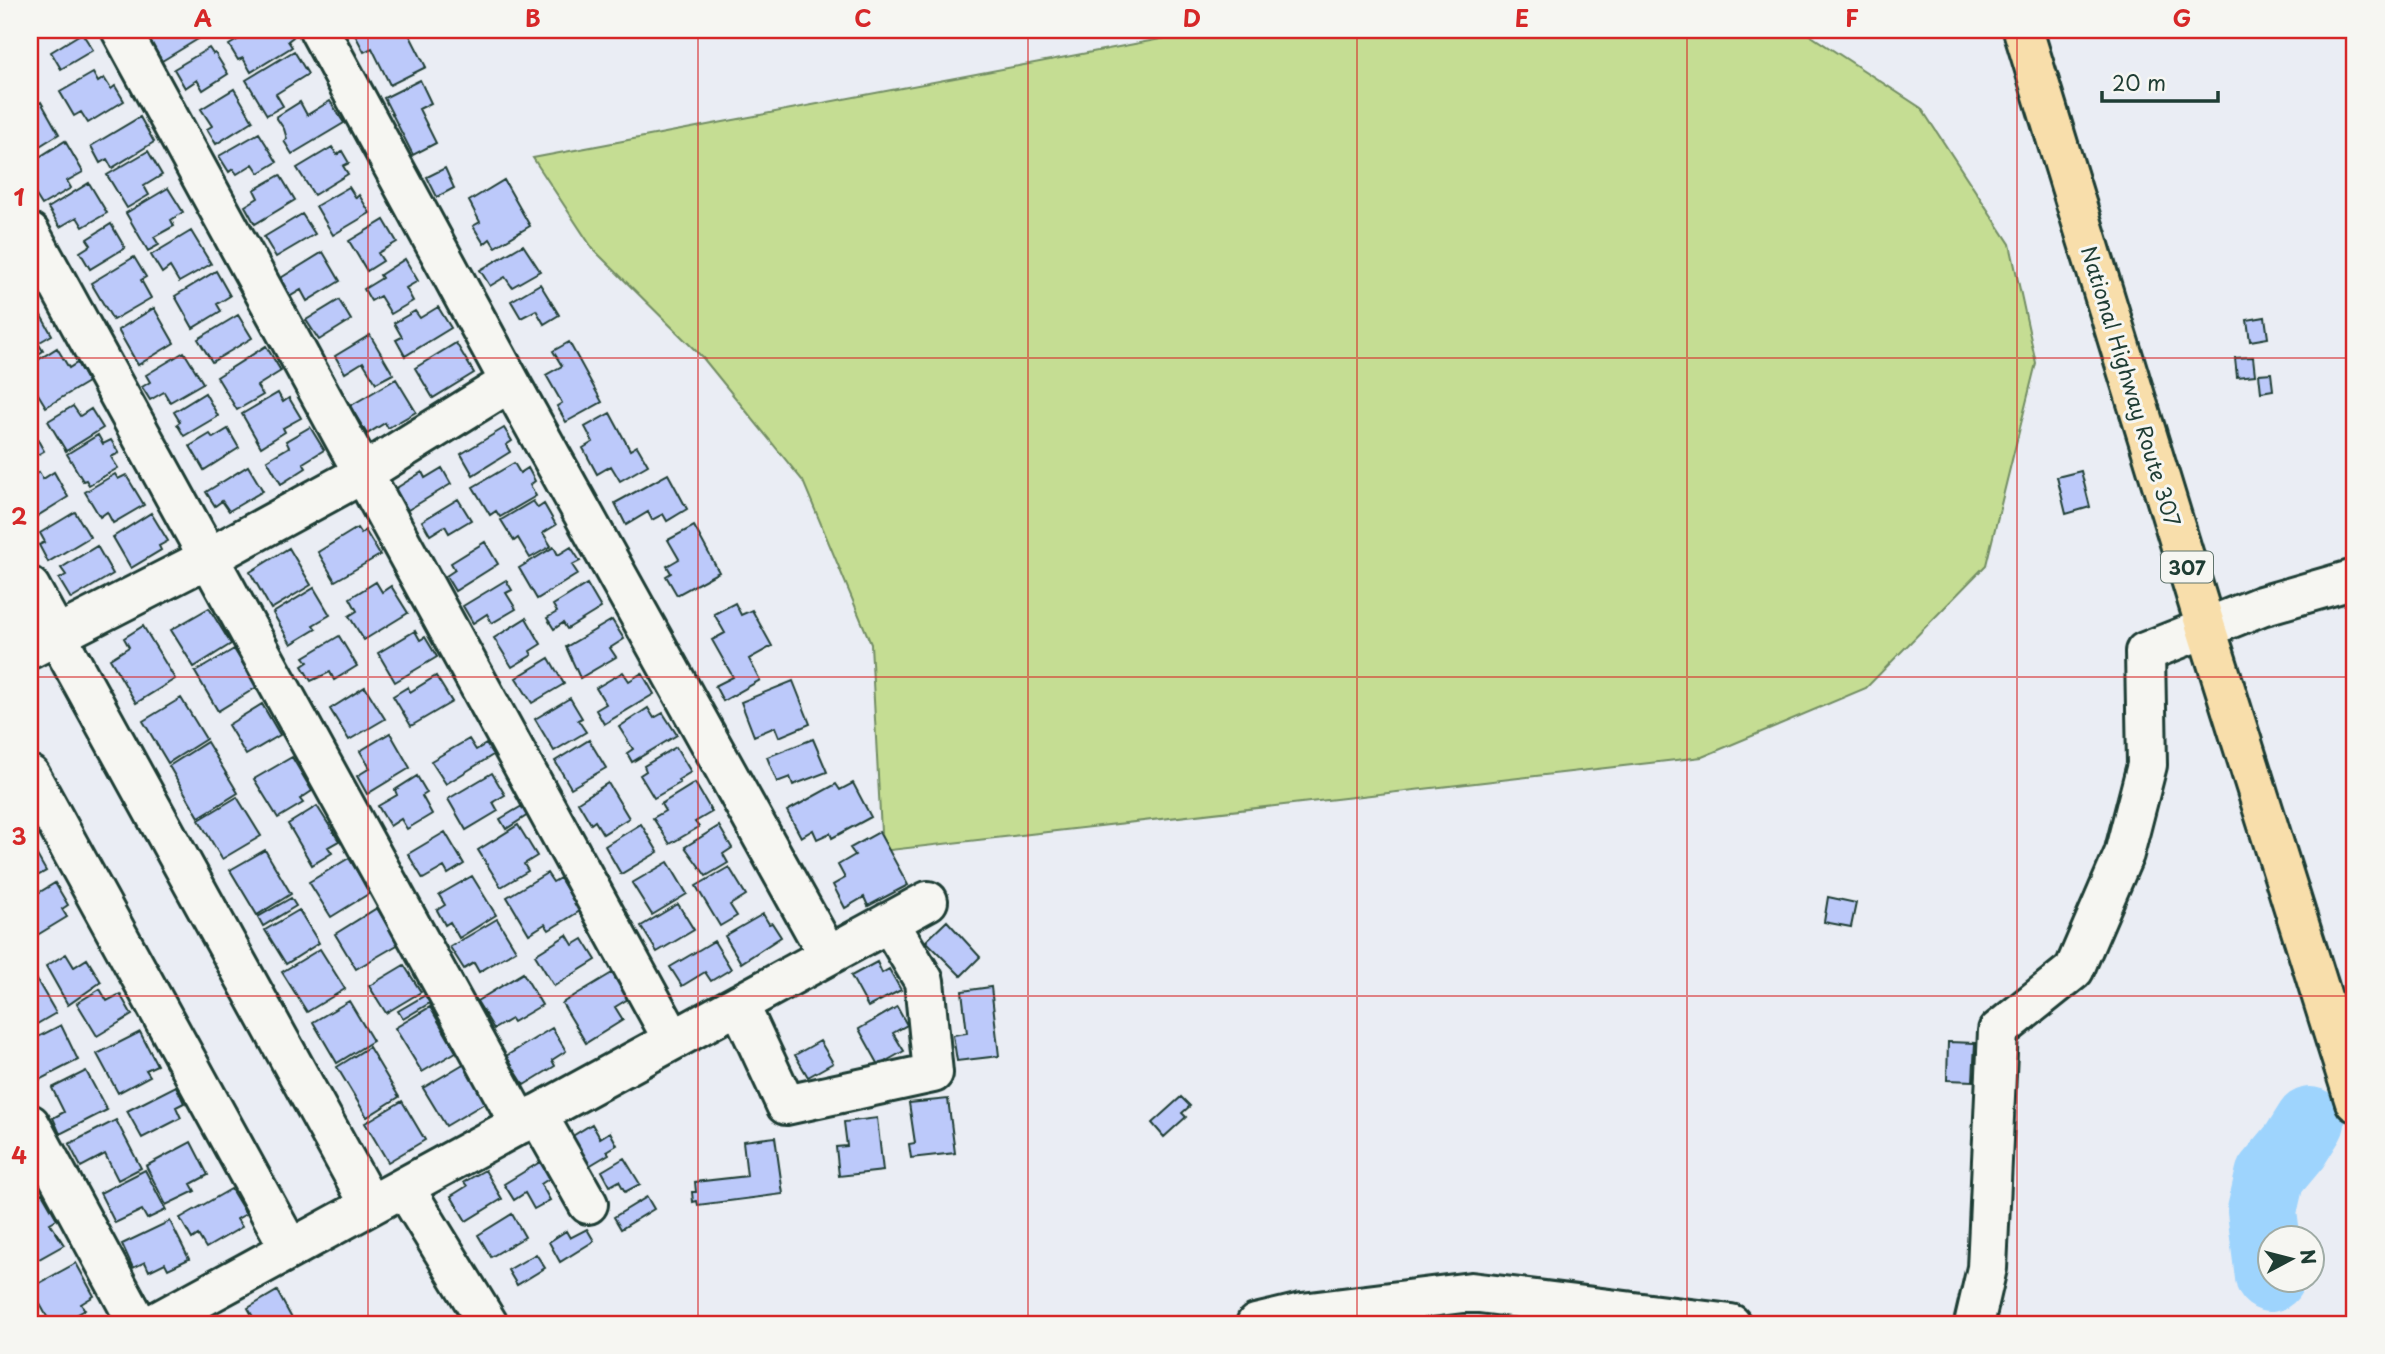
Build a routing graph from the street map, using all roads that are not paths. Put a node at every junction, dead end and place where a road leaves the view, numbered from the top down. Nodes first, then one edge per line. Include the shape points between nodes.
1 (121, 30) edge
2 (319, 30) edge
3 (2023, 30) edge
4 (30, 233) edge
5 (510, 382) junction
6 (362, 474) junction
7 (208, 558) junction
8 (2355, 579) edge
9 (30, 587) edge
10 (2206, 628) junction
11 (43, 641) edge
12 (30, 775) edge
13 (928, 901) dead end
14 (889, 922) junction
15 (828, 955) junction
16 (739, 1004) junction
17 (673, 1040) junction
18 (2355, 1102) edge
19 (528, 1119) junction
20 (30, 1124) edge
21 (404, 1187) junction
22 (588, 1204) dead end
23 (370, 1205) junction
24 (290, 1250) junction
25 (138, 1324) edge
26 (153, 1324) edge
27 (488, 1324) edge
28 (1256, 1324) edge
29 (1731, 1324) edge
30 (1974, 1324) edge

1 - 6 street
2 - 5 street
3 - 10 highway, National Highway Route 307 / 307
4 - 7 street
5 - 6 street
5 - 15 street
6 - 7 street
6 - 17 street
7 - 11 street
7 - 19 street
8 - 10 street via 2261,606
9 - 11 street
10 - 18 highway, National Highway Route 307 / 307
10 - 30 street via 2145,652 2147,765 2124,854 2074,970 1998,1031 1987,1268
11 - 23 street
12 - 24 street
13 - 14 street
14 - 15 street
14 - 16 street via 924,981 933,1073 786,1105
15 - 16 street
16 - 17 street
17 - 19 street
19 - 21 street
19 - 22 street
20 - 25 street
21 - 23 street
21 - 27 street
23 - 24 street
24 - 26 street
28 - 29 street via 1302,1313 1471,1292

